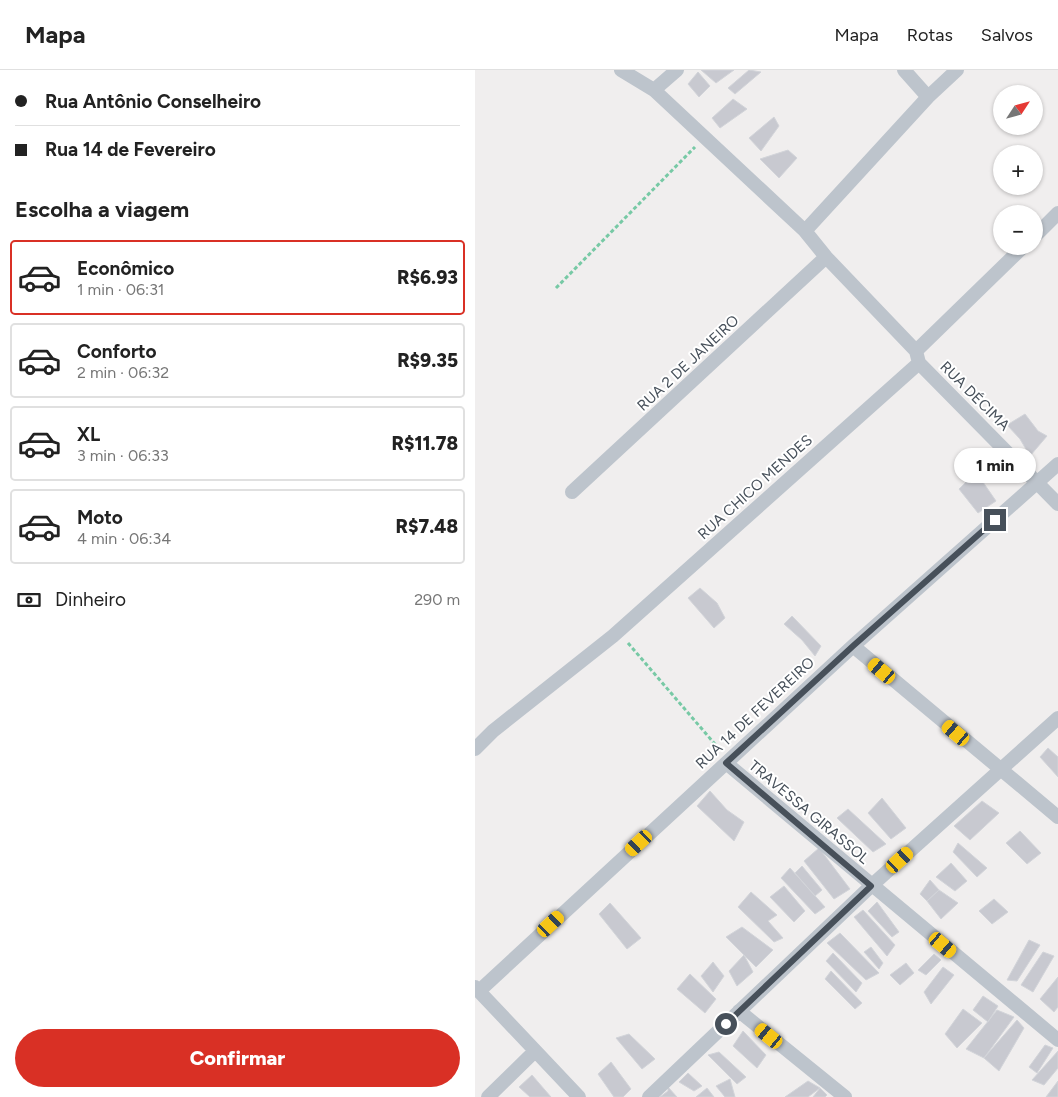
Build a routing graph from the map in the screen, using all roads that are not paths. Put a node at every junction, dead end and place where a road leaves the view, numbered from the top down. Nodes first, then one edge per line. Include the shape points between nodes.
1 (621, 70) edge
2 (677, 70) edge
3 (904, 70) edge
4 (957, 70) edge
5 (655, 90) junction
6 (928, 96) junction
7 (1058, 213) edge
8 (1043, 228) edge
9 (805, 231) junction
10 (1015, 255) edge
11 (826, 257) junction
12 (918, 357) junction
13 (1058, 464) edge
14 (1038, 482) junction
15 (572, 492) dead end
16 (1058, 504) edge
17 (853, 646) junction
18 (1058, 718) edge
19 (475, 749) edge
20 (727, 761) junction
21 (1001, 771) junction
22 (1058, 817) edge
23 (871, 886) junction
24 (477, 989) edge
25 (739, 1012) junction
26 (1058, 1040) edge
27 (535, 1051) junction
28 (488, 1097) edge
29 (579, 1097) edge
30 (649, 1097) edge
31 (845, 1097) edge

1 - 5 street
2 - 5 street
3 - 6 street
4 - 6 street
5 - 9 street
6 - 9 street
7 - 8 street
9 - 11 street
10 - 12 street, RUA CHICO MENDES
11 - 12 street
11 - 15 street, RUA 2 DE JANEIRO
12 - 14 street, RUA DÉCIMA
12 - 19 street, RUA CHICO MENDES via 615,634
13 - 14 street, RUA 14 DE FEVEREIRO
14 - 16 street, RUA DÉCIMA
14 - 17 street, RUA 14 DE FEVEREIRO
17 - 20 street, RUA 14 DE FEVEREIRO
17 - 21 street
18 - 21 street
20 - 23 street, TRAVESSA GIRASSOL
20 - 24 street, RUA 14 DE FEVEREIRO
21 - 22 street
21 - 23 street
23 - 25 street
23 - 26 street, TRAVESSA GIRASSOL
24 - 27 street
25 - 30 street
25 - 31 street
27 - 28 street
27 - 29 street

